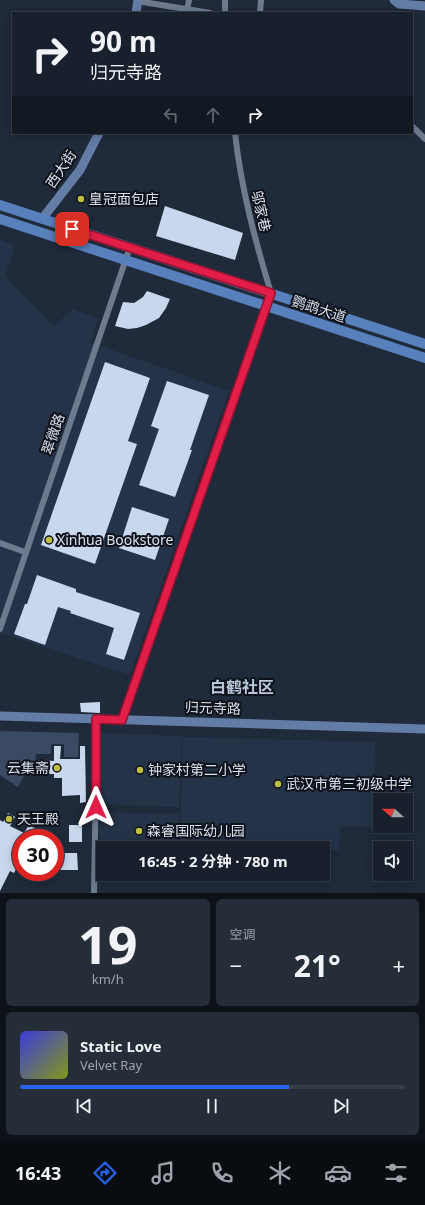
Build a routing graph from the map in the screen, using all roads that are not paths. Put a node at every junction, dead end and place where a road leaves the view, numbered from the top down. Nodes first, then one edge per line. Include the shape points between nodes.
1 (189, 0) edge
2 (225, 0) edge
3 (261, 0) edge
4 (394, 0) edge
5 (138, 1) edge
6 (161, 3) edge
7 (425, 6) edge
8 (187, 10) junction
9 (136, 12) edge
10 (202, 12) edge
11 (225, 12) edge
12 (260, 12) edge
13 (413, 127) edge
14 (99, 134) edge
15 (235, 134) edge
16 (425, 139) edge
17 (0, 205) edge
18 (0, 219) edge
19 (42, 219) junction
20 (130, 247) junction
21 (126, 261) junction
22 (271, 293) junction
23 (266, 307) junction
24 (425, 344) edge
25 (425, 358) edge
26 (0, 543) edge
27 (25, 552) junction
28 (0, 628) edge
29 (0, 716) edge
30 (96, 719) junction
31 (122, 720) junction
32 (425, 729) edge
33 (94, 893) edge

1 - 8 street
2 - 11 street
3 - 12 street
4 - 7 street via 399,4
5 - 6 street
5 - 9 street
6 - 8 street
8 - 10 street
13 - 16 street
14 - 19 street, 西大街 via 80,170
15 - 22 street, 邬家巷 via 246,206
17 - 19 main road, 鹦鹉大道
18 - 21 main road, 鹦鹉大道
19 - 20 main road, 鹦鹉大道
20 - 21 street, 翠微路
20 - 22 main road, 鹦鹉大道
21 - 23 main road, 鹦鹉大道
21 - 27 street, 翠微路
22 - 23 street
22 - 24 main road, 鹦鹉大道
23 - 25 main road, 鹦鹉大道
23 - 31 street
26 - 27 street
27 - 28 street, 翠微路
29 - 30 street, 归元寺路
30 - 31 street, 归元寺路
30 - 33 street
31 - 32 street, 归元寺路

